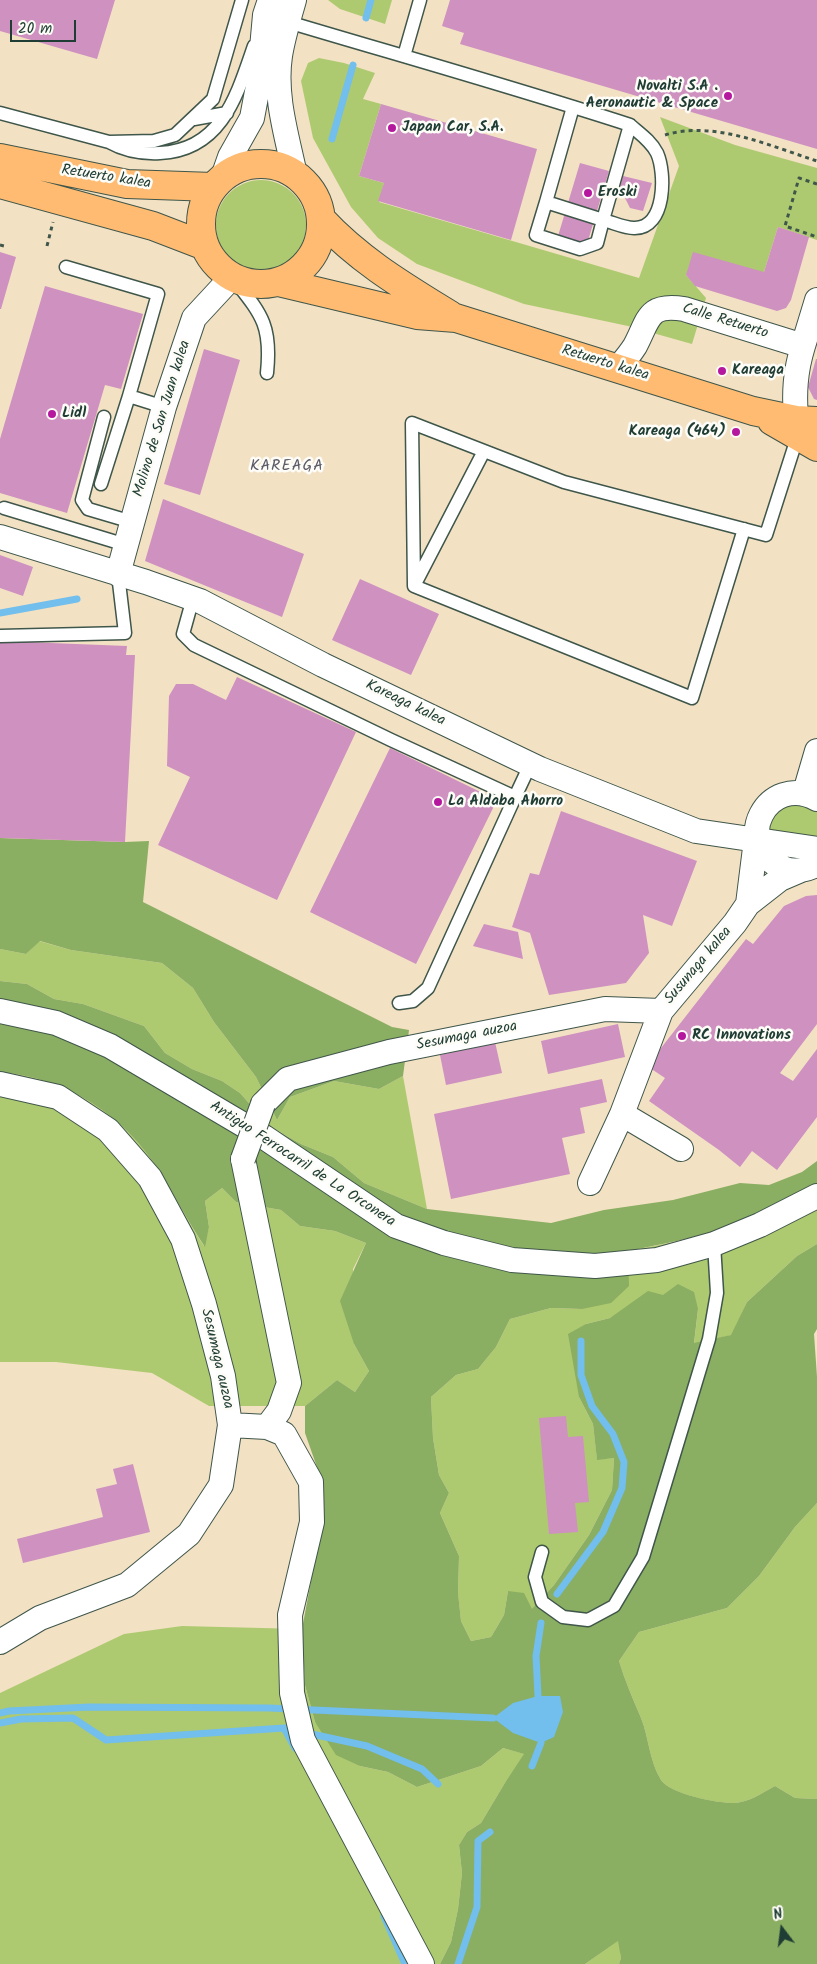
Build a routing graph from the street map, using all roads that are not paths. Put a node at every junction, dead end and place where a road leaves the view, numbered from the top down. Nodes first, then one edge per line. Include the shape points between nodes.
1 (242, 0) edge
2 (420, 0) edge
3 (268, 8) edge
4 (291, 11) edge
5 (404, 56) junction
6 (573, 107) junction
7 (0, 113) edge
8 (227, 113) junction
9 (194, 119) junction
10 (630, 125) junction
11 (109, 142) junction
12 (0, 158) edge
13 (295, 174) junction
14 (218, 182) junction
15 (0, 184) edge
16 (546, 202) junction
17 (321, 219) junction
18 (603, 220) junction
19 (205, 246) junction
20 (66, 267) dead end
21 (232, 277) junction
22 (278, 282) junction
23 (817, 300) edge
24 (456, 318) junction
25 (803, 346) junction
26 (618, 368) junction
27 (267, 373) dead end
28 (129, 396) junction
29 (164, 407) junction
30 (104, 417) dead end
31 (807, 431) edge
32 (484, 451) junction
33 (101, 484) dead end
34 (4, 508) dead end
35 (132, 522) junction
36 (744, 529) junction
37 (0, 537) edge
38 (126, 545) junction
39 (118, 574) junction
40 (414, 586) junction
41 (193, 598) junction
42 (0, 636) edge
43 (817, 751) edge
44 (530, 765) junction
45 (811, 796) edge
46 (515, 797) junction
47 (756, 840) junction
48 (817, 849) edge
49 (809, 867) edge
50 (748, 904) junction
51 (399, 1003) dead end
52 (0, 1011) edge
53 (661, 1011) junction
54 (0, 1084) edge
55 (622, 1114) junction
56 (681, 1149) dead end
57 (590, 1183) dead end
58 (817, 1196) edge
59 (714, 1244) junction
60 (230, 1426) junction
61 (266, 1427) junction
62 (542, 1552) dead end
63 (0, 1642) edge
64 (422, 1964) edge

1 - 9 lane via 213,99
2 - 5 lane
3 - 8 lane via 236,97
3 - 14 street via 252,118
4 - 5 lane
4 - 13 street via 278,74 280,104
5 - 6 lane
6 - 10 lane
6 - 16 lane
7 - 11 lane
8 - 9 lane
8 - 11 lane via 213,132 193,147 173,152 124,151
9 - 11 lane via 175,135 154,141
10 - 18 lane
10 - 18 lane via 657,153 663,177 661,200 654,217 644,225 634,228
12 - 14 main road, Retuerto kalea via 127,184
13 - 14 main road via 278,166 259,164 240,168
13 - 17 main road via 313,194
14 - 19 main road via 204,206 201,226
15 - 19 main road, Retuerto kalea via 153,226
16 - 18 lane
16 - 18 lane via 536,235 580,249 597,243
17 - 22 main road via 319,240 311,258 297,273
17 - 24 main road via 388,278
19 - 21 main road via 216,264
20 - 28 lane via 158,294
21 - 22 main road via 247,283
21 - 27 lane via 264,324 270,346
21 - 29 street, Molino de San Juan kalea via 194,318
22 - 24 main road via 417,315
23 - 25 street
24 - 26 main road, Retuerto kalea
25 - 26 street, Calle Retuerto via 670,306 650,316 635,346
25 - 31 street via 794,392
26 - 31 main road, Retuerto kalea via 753,410
28 - 29 lane
28 - 33 lane
29 - 35 street, Molino de San Juan kalea
30 - 35 lane via 82,500 88,510
31 - 36 lane via 766,535
32 - 36 lane via 564,482
32 - 40 lane
32 - 40 lane via 412,424
34 - 38 lane
35 - 38 street, Molino de San Juan kalea
36 - 40 lane via 692,698
37 - 39 street, Kareaga kalea
38 - 39 street, Molino de San Juan kalea
39 - 41 street, Kareaga kalea
39 - 42 lane via 125,633
41 - 44 street, Kareaga kalea
41 - 46 lane via 184,634 194,644
43 - 45 street
44 - 46 lane
44 - 47 street, Kareaga kalea via 696,831
45 - 47 street via 792,792 770,802 761,814
46 - 51 lane via 428,988 413,1001
47 - 48 street, Kareaga kalea
47 - 49 street via 772,863 787,870
47 - 50 street
49 - 50 street via 780,878
50 - 53 street, Susunaga kalea
52 - 59 street, Antiguo Ferrocarril de La Orconera via 56,1023 110,1046 264,1137 396,1226 444,1243 512,1260 595,1266 657,1260
53 - 55 street, Susunaga kalea
53 - 61 street, Sesumaga auzoa, bridge via 605,1009 389,1052 288,1079 263,1104 243,1159 288,1383 279,1411
54 - 60 street, Sesumaga auzoa via 58,1097 108,1130 150,1178 183,1239 204,1304 223,1376
55 - 56 street
55 - 57 street, Susunaga kalea
58 - 59 street, Antiguo Ferrocarril de La Orconera
59 - 62 lane via 717,1293 709,1339 643,1557 614,1606 588,1620 563,1617 542,1602 535,1577
60 - 61 street
60 - 63 street, Sesumaga auzoa via 221,1485 189,1534 127,1585 40,1618
61 - 64 street via 284,1434 311,1482 312,1522 290,1615 292,1693 303,1740

